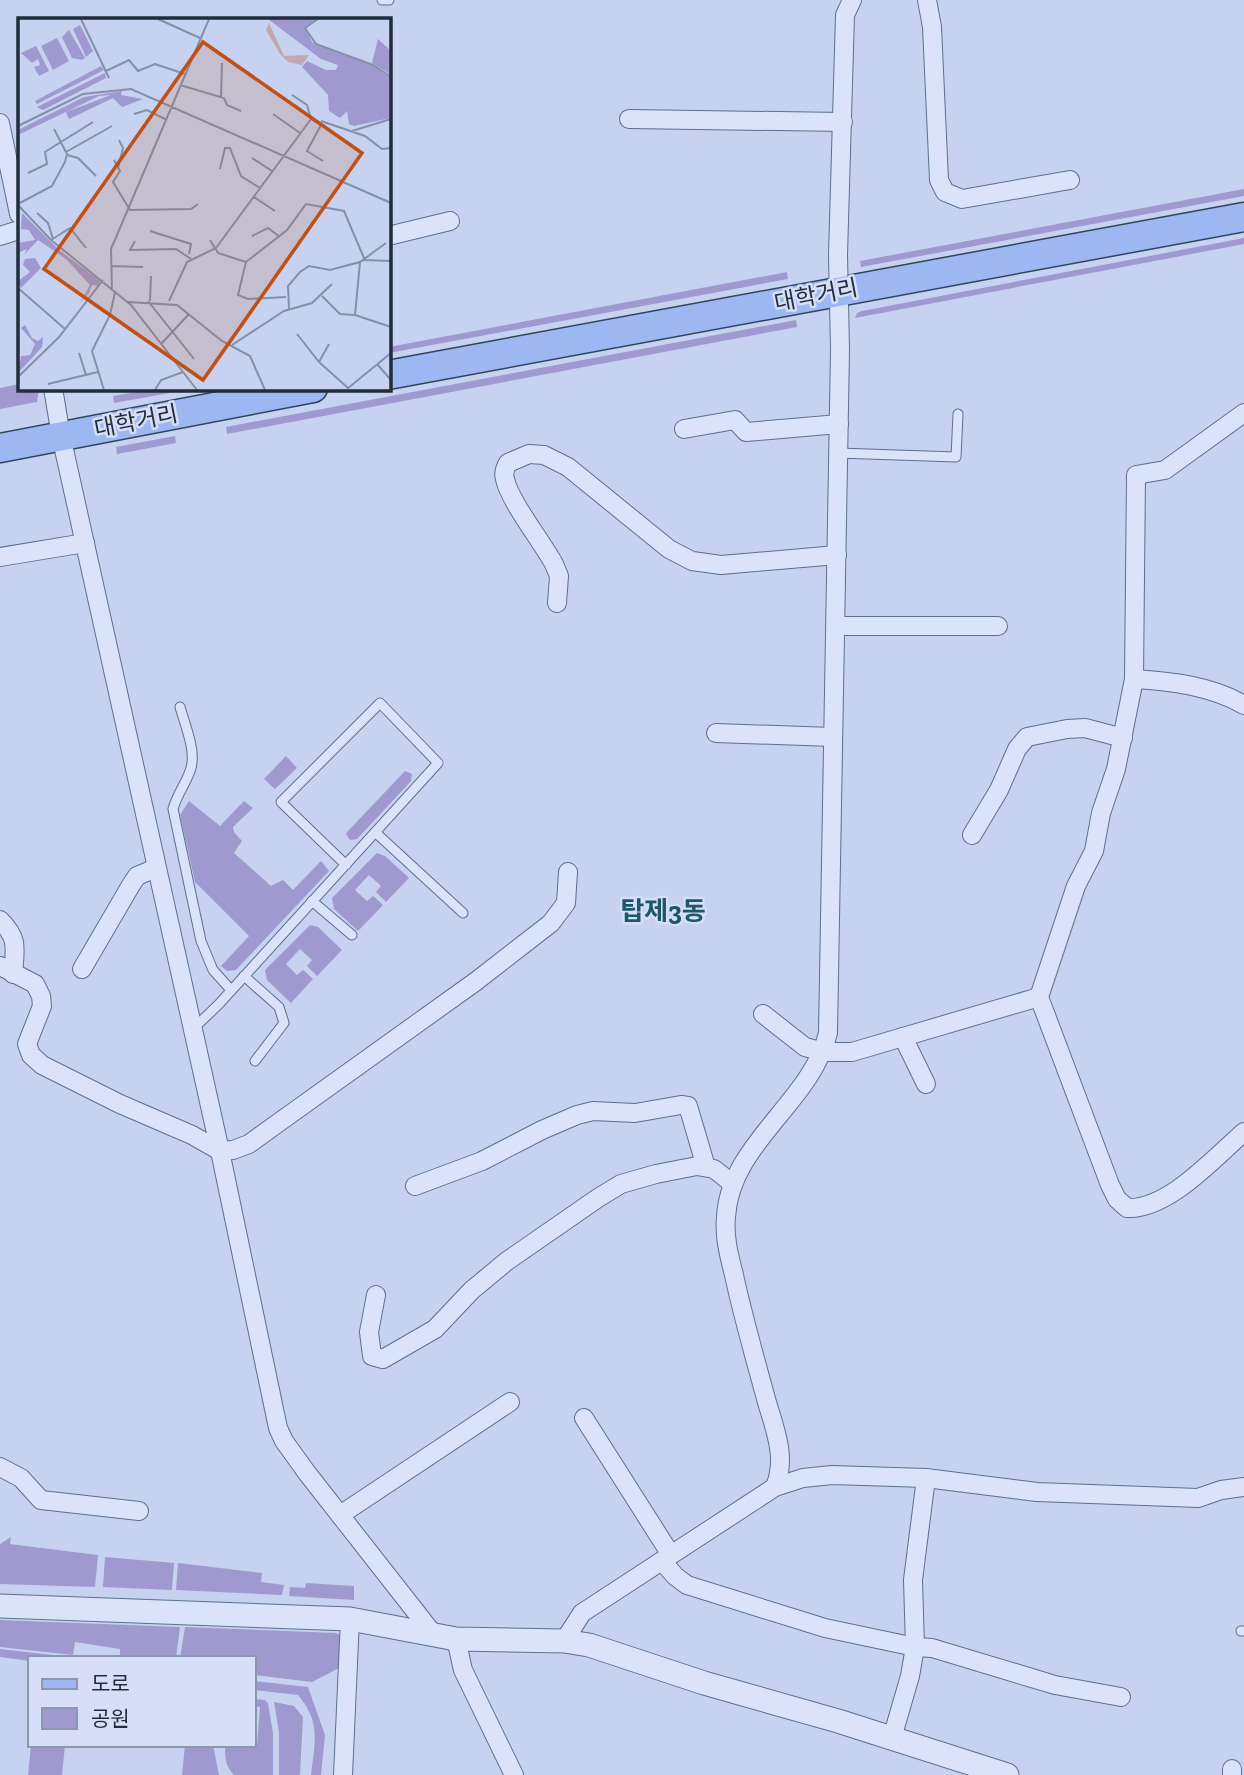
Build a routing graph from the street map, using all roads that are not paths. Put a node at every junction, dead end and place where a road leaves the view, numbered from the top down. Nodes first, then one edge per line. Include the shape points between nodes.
1 (382, 0) edge
2 (389, 0) edge
3 (927, 0) edge
4 (850, 1) edge
5 (629, 120) dead end
6 (843, 122) junction
7 (0, 124) edge
8 (1070, 180) dead end
9 (18, 209) edge
10 (1244, 217) edge
11 (450, 221) dead end
12 (18, 230) edge
13 (0, 236) edge
14 (390, 236) edge
15 (838, 290) junction
16 (390, 375) edge
17 (53, 390) edge
18 (302, 390) edge
19 (1244, 413) edge
20 (958, 414) dead end
21 (839, 424) junction
22 (684, 429) dead end
23 (61, 436) junction
24 (0, 448) edge
25 (838, 453) junction
26 (85, 543) junction
27 (837, 555) junction
28 (0, 557) edge
29 (557, 603) dead end
30 (836, 626) junction
31 (998, 626) dead end
32 (1134, 679) junction
33 (1244, 705) edge
34 (180, 707) dead end
35 (716, 733) dead end
36 (834, 737) junction
37 (1123, 738) junction
38 (375, 832) junction
39 (972, 835) dead end
40 (346, 864) junction
41 (156, 868) junction
42 (568, 872) dead end
43 (312, 901) junction
44 (463, 913) dead end
45 (0, 920) edge
46 (352, 934) dead end
47 (82, 969) dead end
48 (6, 970) edge
49 (244, 976) junction
50 (231, 990) junction
51 (1039, 997) junction
52 (763, 1014) dead end
53 (192, 1030) junction
54 (902, 1037) junction
55 (824, 1052) junction
56 (255, 1061) dead end
57 (926, 1084) dead end
58 (1244, 1132) edge
59 (220, 1152) junction
60 (706, 1167) junction
61 (733, 1184) junction
62 (415, 1186) dead end
63 (376, 1295) dead end
64 (510, 1402) dead end
65 (584, 1418) dead end
66 (0, 1467) edge
67 (926, 1478) junction
68 (775, 1487) junction
69 (1244, 1487) edge
70 (139, 1511) dead end
71 (340, 1515) junction
72 (667, 1558) junction
73 (0, 1606) edge
74 (350, 1619) junction
75 (445, 1637) junction
76 (564, 1641) junction
77 (915, 1647) junction
78 (1121, 1697) dead end
79 (892, 1738) junction
80 (342, 1775) edge
81 (514, 1775) edge
82 (1007, 1775) edge

1 - 2 lane
3 - 8 street via 939,180 945,192 962,199
4 - 6 street via 845,15
5 - 6 street
6 - 15 street
7 - 9 street
10 - 15 main road, 대학거리
11 - 14 street
12 - 13 street
15 - 16 main road, 대학거리
15 - 21 street
17 - 23 street
18 - 23 main road, 대학거리
19 - 32 street via 1165,470 1136,475
20 - 25 lane via 956,457
21 - 22 street via 746,432 735,420
21 - 25 street
23 - 24 main road, 대학거리
23 - 26 street
25 - 27 street
26 - 28 street
26 - 41 street
27 - 29 street via 721,565 692,561 669,549 568,467 544,455 529,454 508,463 504,479 554,564 559,576
27 - 30 street
30 - 31 street
30 - 36 street
32 - 33 street via 1168,681
32 - 37 street
34 - 50 lane via 193,758 173,809 201,941 213,970
35 - 36 street
36 - 55 street
37 - 39 street via 1085,728 1027,737
37 - 51 street via 1094,851 1076,886
38 - 40 lane
38 - 40 lane via 438,763 380,703 281,802
38 - 44 lane
40 - 43 lane
41 - 47 street via 137,876
41 - 53 street
42 - 59 street via 566,903 551,923 249,1144
43 - 46 lane
43 - 49 lane
45 - 48 street via 16,942
48 - 59 street via 35,984 41,996 42,1006 27,1044 31,1055
49 - 50 lane
49 - 56 lane via 279,1007 284,1023
50 - 53 lane
51 - 54 street
51 - 58 street via 1110,1185 1127,1208 1157,1202
52 - 55 street via 805,1047
53 - 59 street
54 - 55 street via 852,1052
54 - 57 street
55 - 61 street
59 - 71 street via 278,1428
60 - 61 street
60 - 62 street via 688,1106 681,1105 635,1114 593,1111 577,1115 482,1161
60 - 63 street via 621,1184 507,1261 435,1329 383,1359 372,1356 369,1332
61 - 68 street via 725,1237 778,1441 782,1470
64 - 71 street
65 - 72 street
66 - 70 street via 21,1478 41,1500
67 - 68 street via 832,1475
67 - 69 street via 1104,1496 1198,1498
67 - 77 street via 913,1580
68 - 72 street
71 - 75 street
72 - 76 street via 582,1613
72 - 77 street via 675,1576 687,1585 825,1628
73 - 74 street
74 - 75 street
74 - 80 street
75 - 76 street
75 - 81 street
76 - 79 street
77 - 78 street via 952,1653 1055,1685
77 - 79 street
79 - 82 street

